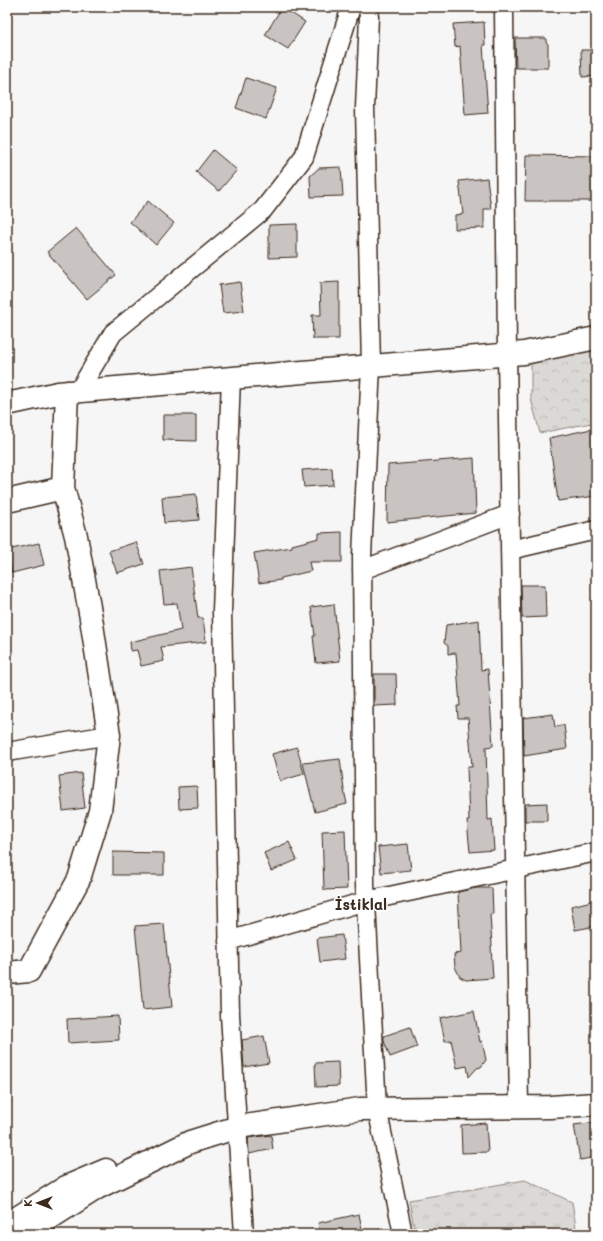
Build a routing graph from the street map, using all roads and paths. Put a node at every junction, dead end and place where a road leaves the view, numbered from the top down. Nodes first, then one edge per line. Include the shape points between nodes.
1 (351, 7) edge
2 (368, 7) edge
3 (504, 7) edge
4 (596, 338) edge
5 (507, 354) junction
6 (371, 366) junction
7 (231, 378) junction
8 (7, 387) edge
9 (68, 392) junction
10 (7, 404) edge
11 (63, 488) junction
12 (7, 501) edge
13 (510, 514) junction
14 (596, 530) edge
15 (510, 550) junction
16 (362, 570) junction
17 (109, 735) junction
18 (7, 752) edge
19 (596, 852) edge
20 (515, 869) junction
21 (366, 901) junction
22 (228, 941) junction
23 (7, 973) edge
24 (596, 1104) edge
25 (519, 1107) junction
26 (377, 1108) junction
27 (237, 1121) junction
28 (7, 1224) edge
29 (25, 1234) edge
30 (244, 1234) edge
31 (403, 1234) edge

1 - 9 street via 304,157 263,210 113,333
2 - 6 street via 365,108
3 - 5 street
4 - 5 street via 524,353
5 - 6 street
5 - 13 street
6 - 7 street
6 - 16 street
7 - 9 street
7 - 22 street via 222,611
8 - 9 street
9 - 10 street
9 - 11 street
11 - 12 street
11 - 17 street via 76,536
13 - 15 street
13 - 16 street
14 - 15 street
15 - 20 street
16 - 21 street
17 - 18 street
17 - 23 street via 100,811 79,879 29,971
19 - 20 street
20 - 21 street
20 - 25 street
21 - 22 street
21 - 26 street
22 - 27 street
24 - 25 street
25 - 26 street
26 - 27 street
26 - 31 street
27 - 28 street via 66,1187
27 - 29 street via 97,1188
27 - 30 street

